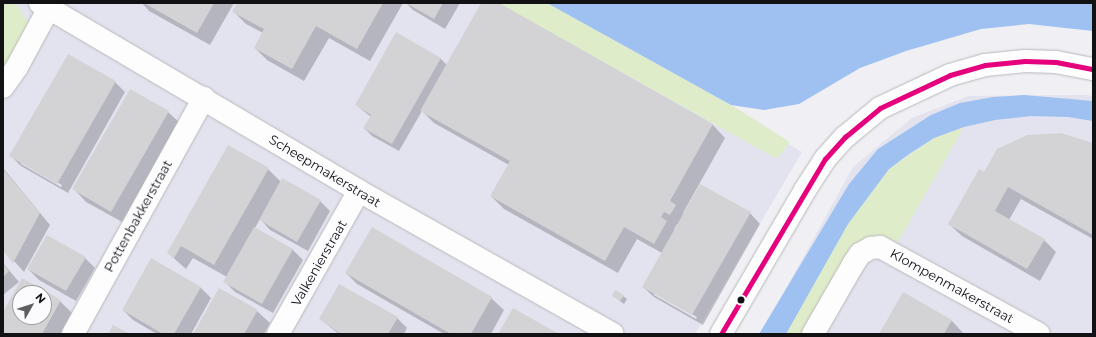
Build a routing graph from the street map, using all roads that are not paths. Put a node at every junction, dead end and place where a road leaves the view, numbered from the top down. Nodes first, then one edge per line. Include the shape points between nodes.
1 (44, 6) edge
2 (1093, 69) edge
3 (3, 87) edge
4 (204, 98) junction
5 (359, 192) junction
6 (73, 334) edge
7 (278, 334) edge
8 (613, 334) edge
9 (721, 334) edge
10 (813, 334) edge
11 (1039, 334) edge

1 - 3 street via 17,67
1 - 4 street, Scheepmakerstraat
2 - 9 street via 1056,62 1025,61 985,65 950,75 909,92 880,108 845,137 826,159 805,190
4 - 5 street, Scheepmakerstraat
4 - 6 street, Pottenbakkerstraat
5 - 7 street, Valkenierstraat
5 - 8 street, Scheepmakerstraat
10 - 11 street, Klompenmakerstraat via 860,254 871,248 880,247

